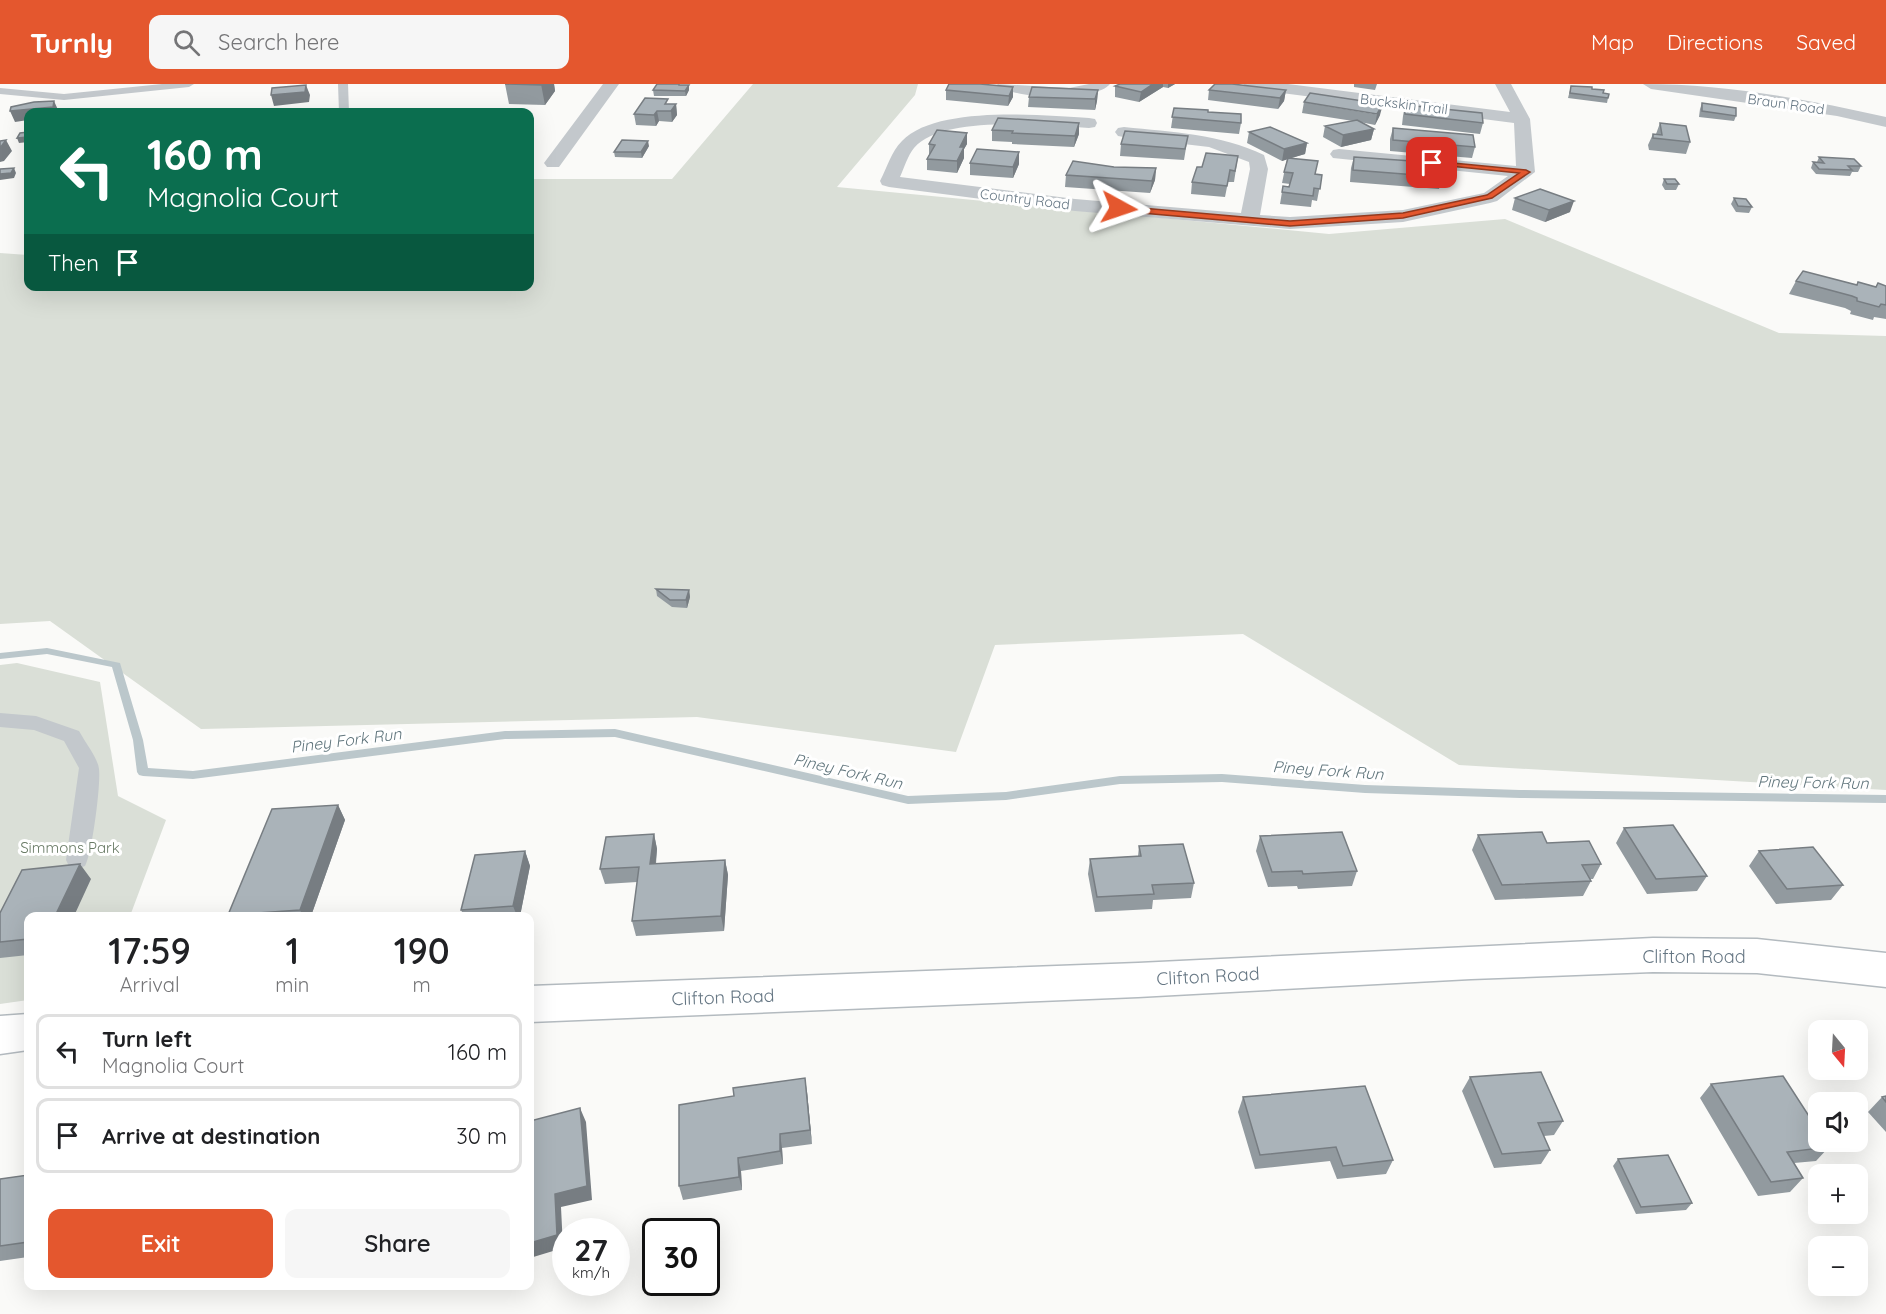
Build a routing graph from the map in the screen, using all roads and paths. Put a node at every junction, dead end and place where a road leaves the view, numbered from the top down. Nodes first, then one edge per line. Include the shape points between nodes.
1 (189, 84) edge
2 (343, 84) edge
3 (611, 84) edge
4 (1005, 84) edge
5 (1102, 84) edge
6 (1251, 84) edge
7 (1503, 84) edge
8 (1651, 84) edge
9 (0, 91) edge
10 (344, 108) edge
11 (1522, 119) junction
12 (1886, 122) edge
13 (1089, 123) dead end
14 (1124, 132) edge
15 (1339, 154) dead end
16 (553, 163) dead end
17 (1526, 172) junction
18 (1249, 220) junction
19 (0, 720) edge
20 (77, 860) dead end
21 (1886, 970) edge
22 (534, 1004) edge
23 (24, 1032) edge
24 (0, 1035) edge

1 - 9 lane via 64,97
2 - 10 lane
3 - 16 street
4 - 5 street via 1065,92 1085,91
6 - 11 street, Buckskin Trail
7 - 11 street
8 - 12 street, Braun Road
11 - 17 street
13 - 18 street, Country Road via 984,120 928,130 908,143 889,181 1075,205
14 - 18 street via 1203,140 1230,146 1258,159
15 - 17 street
17 - 18 street, Country Road via 1490,197 1403,216 1290,224
19 - 20 lane via 36,723 72,736 89,768
21 - 22 main road, Clifton Road via 1757,956 1653,955
23 - 24 main road

